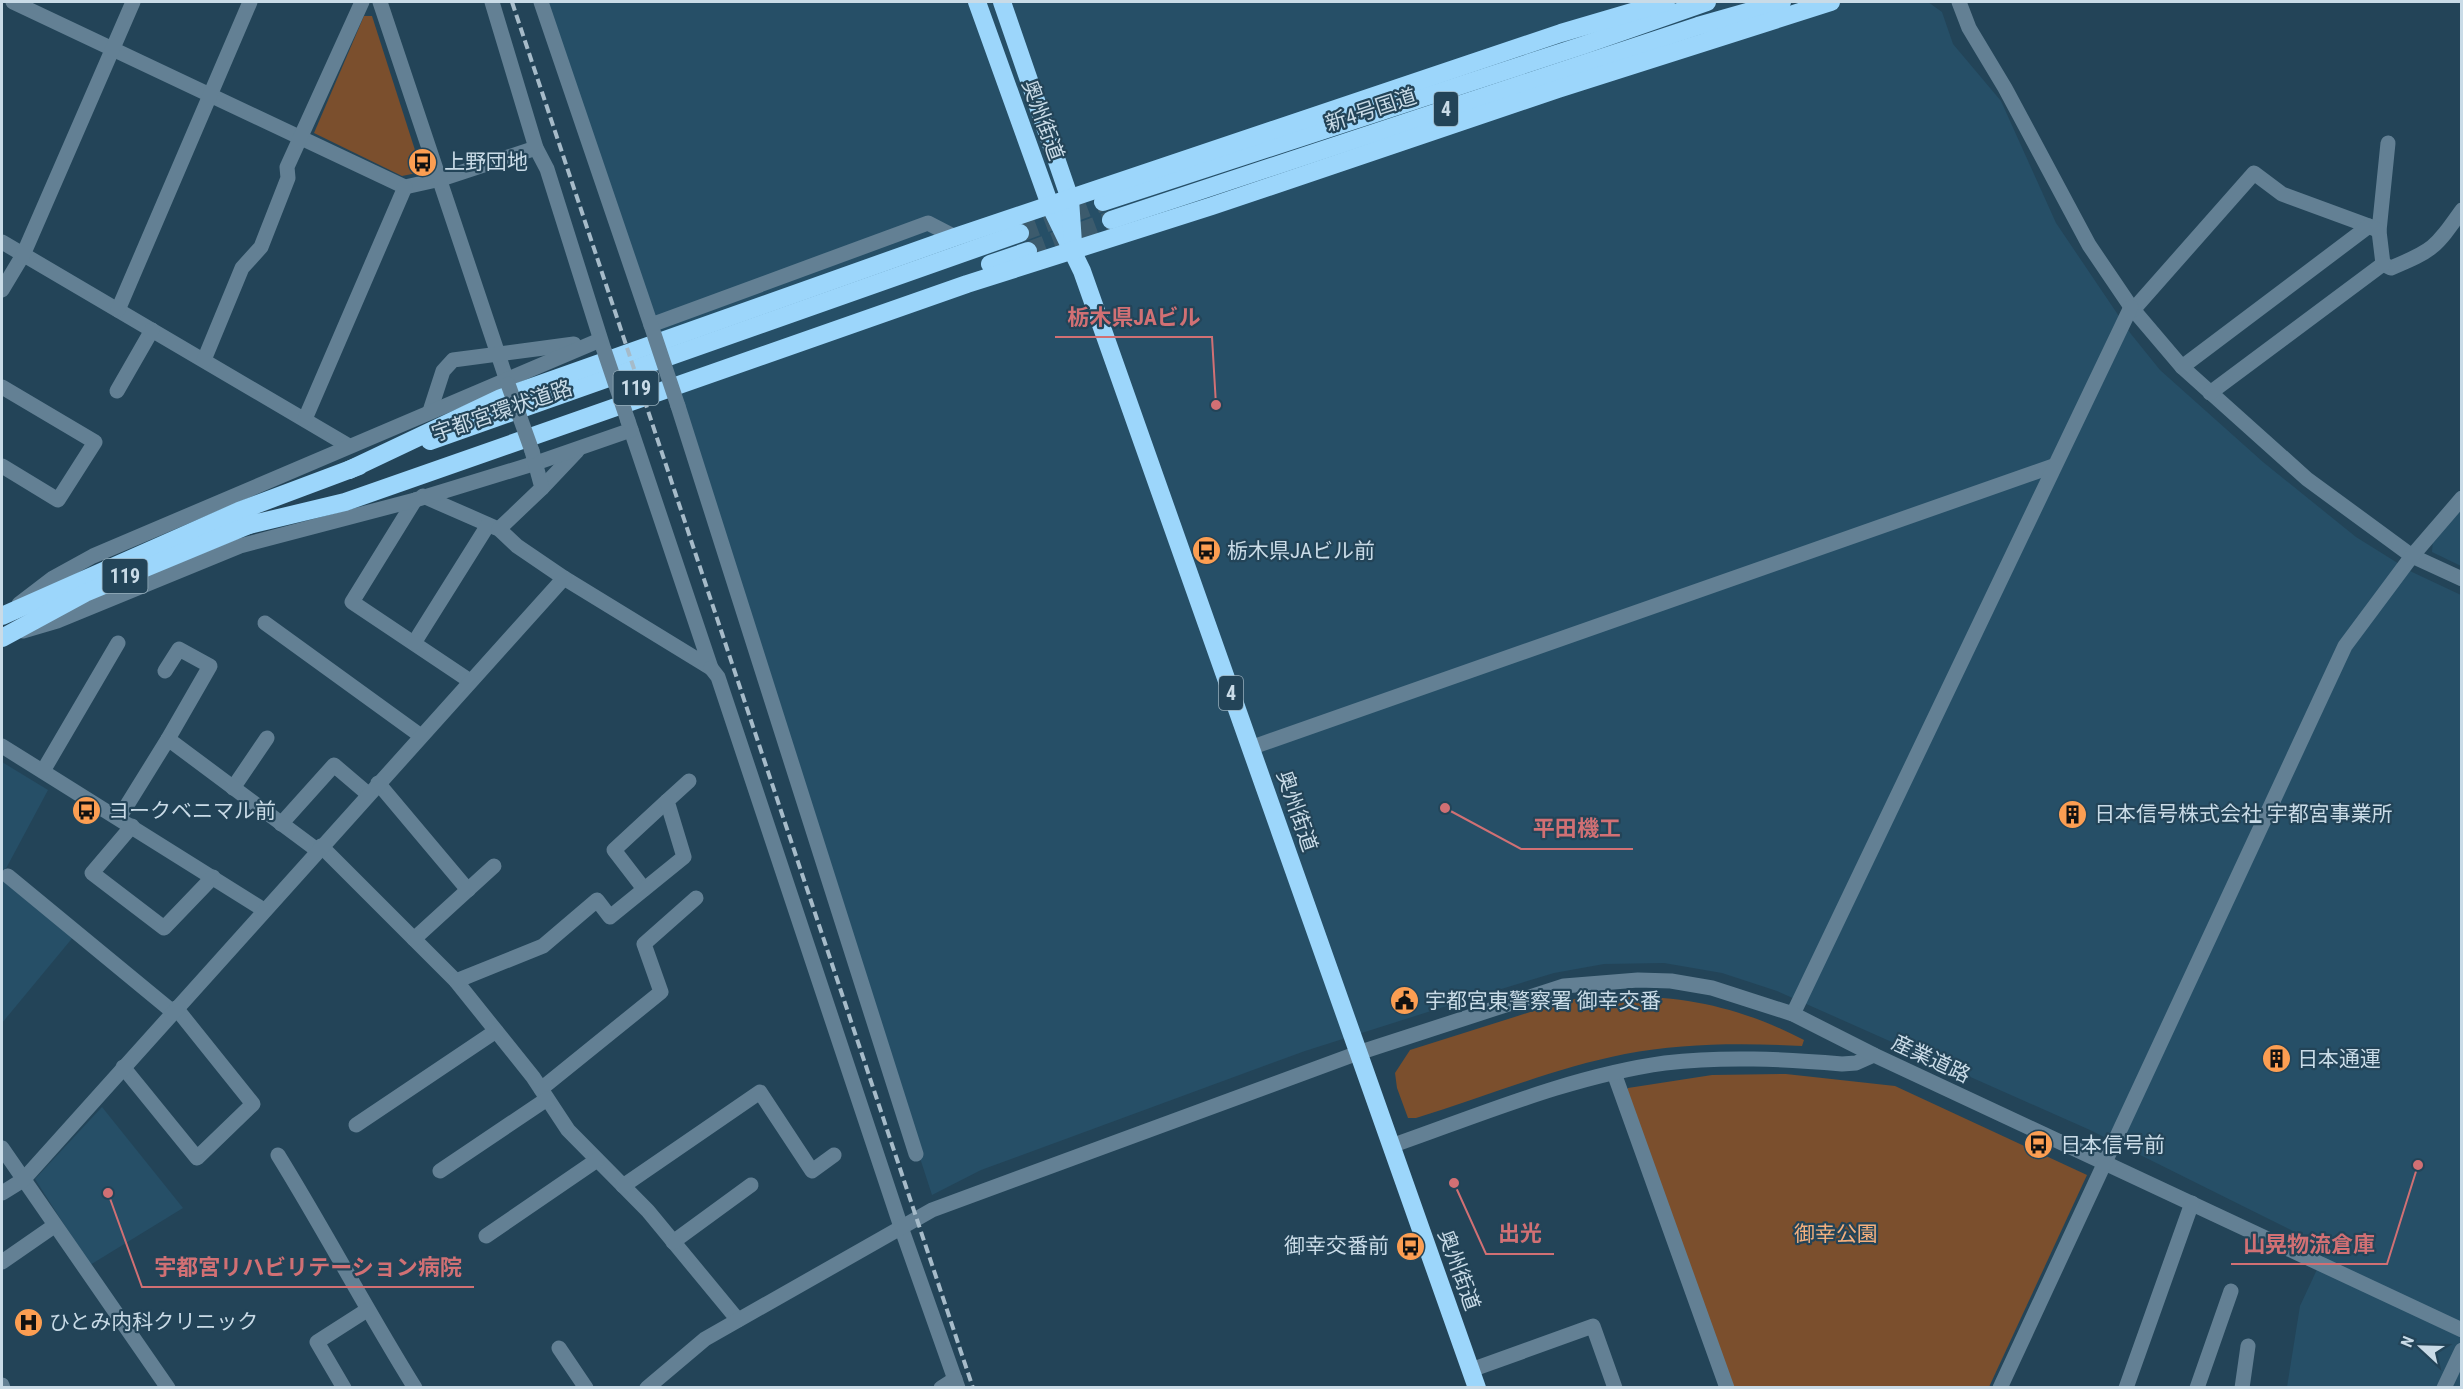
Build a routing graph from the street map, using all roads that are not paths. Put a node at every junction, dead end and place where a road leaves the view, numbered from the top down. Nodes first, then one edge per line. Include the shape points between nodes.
1 (13, 2) edge
2 (133, 2) edge
3 (250, 2) edge
4 (362, 2) edge
5 (381, 2) edge
6 (492, 2) edge
7 (541, 2) edge
8 (977, 2) edge
9 (1002, 2) edge
10 (1666, 2) edge
11 (1707, 2) edge
12 (1782, 2) edge
13 (1831, 2) edge
14 (1959, 2) edge
15 (113, 48) junction
16 (210, 95) junction
17 (301, 138) junction
18 (2388, 143) dead end
19 (536, 148) junction
20 (441, 179) junction
21 (405, 187) junction
22 (1070, 199) junction
23 (1102, 202) tunnel mouth
24 (1050, 205) junction
25 (2462, 210) edge
26 (1111, 220) tunnel mouth
27 (2374, 229) junction
28 (1020, 232) tunnel mouth
29 (955, 237) junction
30 (2, 243) edge
31 (1074, 250) junction
32 (1028, 251) tunnel mouth
33 (23, 255) junction
34 (2383, 264) junction
35 (2, 290) edge
36 (2132, 309) junction
37 (118, 310) junction
38 (651, 325) junction
39 (152, 330) junction
40 (602, 345) junction
41 (499, 356) junction
42 (204, 360) junction
43 (2182, 367) junction
44 (507, 381) junction
45 (2, 387) edge
46 (117, 392) dead end
47 (2210, 393) junction
48 (429, 411) junction
49 (304, 419) junction
50 (629, 426) junction
51 (349, 446) junction
52 (579, 448) junction
53 (534, 457) junction
54 (2, 466) edge
55 (2053, 466) junction
56 (349, 470) junction
57 (542, 488) junction
58 (419, 498) junction
59 (2462, 498) edge
60 (245, 526) junction
61 (493, 527) junction
62 (2412, 556) junction
63 (564, 578) junction
64 (2462, 579) edge
65 (5, 613) edge
66 (265, 623) dead end
67 (5, 636) edge
68 (118, 643) dead end
69 (414, 643) junction
70 (711, 668) junction
71 (165, 671) dead end
72 (470, 681) junction
73 (421, 736) junction
74 (267, 738) dead end
75 (168, 739) junction
76 (2, 746) edge
77 (1250, 748) junction
78 (43, 771) junction
79 (688, 781) dead end
80 (233, 788) junction
81 (373, 788) junction
82 (667, 801) junction
83 (126, 822) junction
84 (281, 824) junction
85 (319, 848) junction
86 (494, 866) dead end
87 (8, 876) dead end
88 (213, 877) junction
89 (644, 889) junction
90 (468, 890) junction
91 (696, 898) dead end
92 (264, 910) junction
93 (414, 939) junction
94 (456, 981) junction
95 (175, 1010) junction
96 (1793, 1014) junction
97 (496, 1031) junction
98 (1358, 1053) junction
99 (1874, 1055) junction
100 (123, 1067) junction
101 (1614, 1073) junction
102 (544, 1094) junction
103 (356, 1125) dead end
104 (1391, 1146) junction
105 (2, 1148) edge
106 (916, 1154) dead end
107 (278, 1155) dead end
108 (834, 1155) dead end
109 (597, 1160) junction
110 (2105, 1162) junction
111 (440, 1171) dead end
112 (23, 1180) junction
113 (751, 1185) dead end
114 (623, 1186) junction
115 (2, 1193) edge
116 (2192, 1203) junction
117 (54, 1226) junction
118 (901, 1227) junction
119 (486, 1236) dead end
120 (673, 1242) junction
121 (2, 1262) edge
122 (2231, 1291) dead end
123 (367, 1310) junction
124 (738, 1320) junction
125 (2462, 1330) edge
126 (2248, 1346) dead end
127 (559, 1348) dead end
128 (2462, 1350) edge
129 (1471, 1370) junction
130 (957, 1383) edge
131 (652, 1386) edge
132 (2128, 1387) edge
133 (168, 1388) edge
134 (344, 1388) edge
135 (415, 1388) edge
136 (586, 1388) edge
137 (941, 1388) edge
138 (1477, 1388) edge
139 (1615, 1388) edge
140 (1727, 1388) edge
141 (2000, 1388) edge
142 (2197, 1388) edge
143 (2242, 1388) edge
144 (2444, 1388) edge

1 - 15 street
2 - 15 street
3 - 16 street
4 - 17 street
5 - 20 street
6 - 19 street
7 - 38 street
8 - 24 highway, 奥州街道 / 4
9 - 22 highway, 奥州街道 / 4
10 - 22 highway via 1561,33
11 - 23 highway, 新4号国道 / 4
12 - 26 highway, 新4号国道 / 4 via 1698,26
13 - 31 highway
14 - 36 street via 1969,28 2089,245
15 - 16 street
15 - 33 street
16 - 17 street
16 - 37 street
17 - 21 street
17 - 42 street via 287,167 288,178 261,247 242,268
18 - 27 street
19 - 20 street
19 - 40 street via 547,169
20 - 21 street
20 - 41 street
21 - 49 street
22 - 24 highway
22 - 31 highway, 奥州街道 / 4
24 - 29 highway
24 - 31 highway, 奥州街道 / 4
25 - 34 street via 2438,245 2427,253 2391,268
27 - 34 street
27 - 36 street via 2282,194 2253,173
27 - 43 street
28 - 56 highway, 宇都宮環状道路 / 119
29 - 38 street via 928,222
29 - 56 highway via 501,398
30 - 33 street
31 - 60 highway via 345,502
31 - 77 highway, 奥州街道 / 4
32 - 60 highway, 宇都宮環状道路 / 119
33 - 35 street
33 - 37 street
34 - 47 street
36 - 43 street
36 - 55 street
37 - 39 street
38 - 106 street, bridge
39 - 42 street
39 - 46 street
40 - 41 street
40 - 44 street
40 - 50 street, bridge
41 - 44 street
41 - 48 street via 460,358 447,364
42 - 49 street
43 - 47 street
44 - 48 street
44 - 53 street, bridge
45 - 54 street via 95,442 58,500
47 - 62 street via 2307,479
48 - 51 street
49 - 51 street
50 - 52 street
50 - 70 street
51 - 65 street via 93,556 53,578
52 - 53 street
52 - 57 street
53 - 57 street
53 - 58 street
55 - 77 street
55 - 96 street
56 - 65 highway, 宇都宮環状道路 / 119 via 239,511
57 - 61 street
58 - 61 street
58 - 67 street via 240,546 57,621
58 - 69 street via 351,602
59 - 62 street
60 - 67 highway, 宇都宮環状道路 / 119 via 85,593
61 - 63 street
61 - 69 street
62 - 64 street
62 - 110 street via 2344,646
63 - 70 street
63 - 72 street
66 - 73 street
68 - 78 street
69 - 72 street
70 - 118 street via 718,677
71 - 75 street via 179,649 210,666
72 - 73 street
73 - 81 street
74 - 80 street
75 - 80 street
75 - 83 street
76 - 78 street
77 - 98 highway, 奥州街道 / 4
78 - 83 street
79 - 82 street
80 - 84 street
81 - 84 street via 334,765
81 - 85 street
81 - 90 street
82 - 89 street via 684,856
82 - 89 street via 614,850
83 - 88 street
83 - 88 street via 92,873 164,928
84 - 85 street
85 - 92 street
85 - 93 street
86 - 90 street
87 - 95 street
88 - 92 street
89 - 94 street via 610,917 597,900 543,946
90 - 93 street
91 - 102 street via 644,944 661,992
92 - 95 street
93 - 94 street
94 - 97 street
95 - 100 street
95 - 100 street via 253,1104 197,1158
96 - 98 street, 産業道路 via 1687,983 1594,981 1514,1001
96 - 99 street, 産業道路
97 - 102 street
97 - 103 street
98 - 104 highway, 奥州街道 / 4
98 - 118 street, 産業道路 via 1034,1171 932,1210
99 - 101 street via 1842,1064 1720,1059
99 - 110 street, 産業道路
100 - 112 street
101 - 104 street via 1537,1095
101 - 140 street
102 - 109 street via 568,1130
102 - 111 street
104 - 129 highway, 奥州街道 / 4
105 - 112 street
107 - 123 street via 326,1232
108 - 114 street via 812,1171 760,1092
109 - 114 street
109 - 119 street
110 - 116 street, 産業道路
110 - 141 street
112 - 115 street
112 - 117 street
113 - 120 street
114 - 120 street
116 - 125 street, 産業道路
116 - 132 street
117 - 121 street
117 - 133 street
118 - 124 street, 産業道路
118 - 130 street
120 - 124 street
122 - 142 street
123 - 134 street via 317,1342
123 - 135 street
124 - 131 street, 産業道路 via 705,1339
126 - 143 street
127 - 136 street
128 - 144 street
129 - 138 highway, 奥州街道 / 4
129 - 139 street via 1593,1326
130 - 137 street

